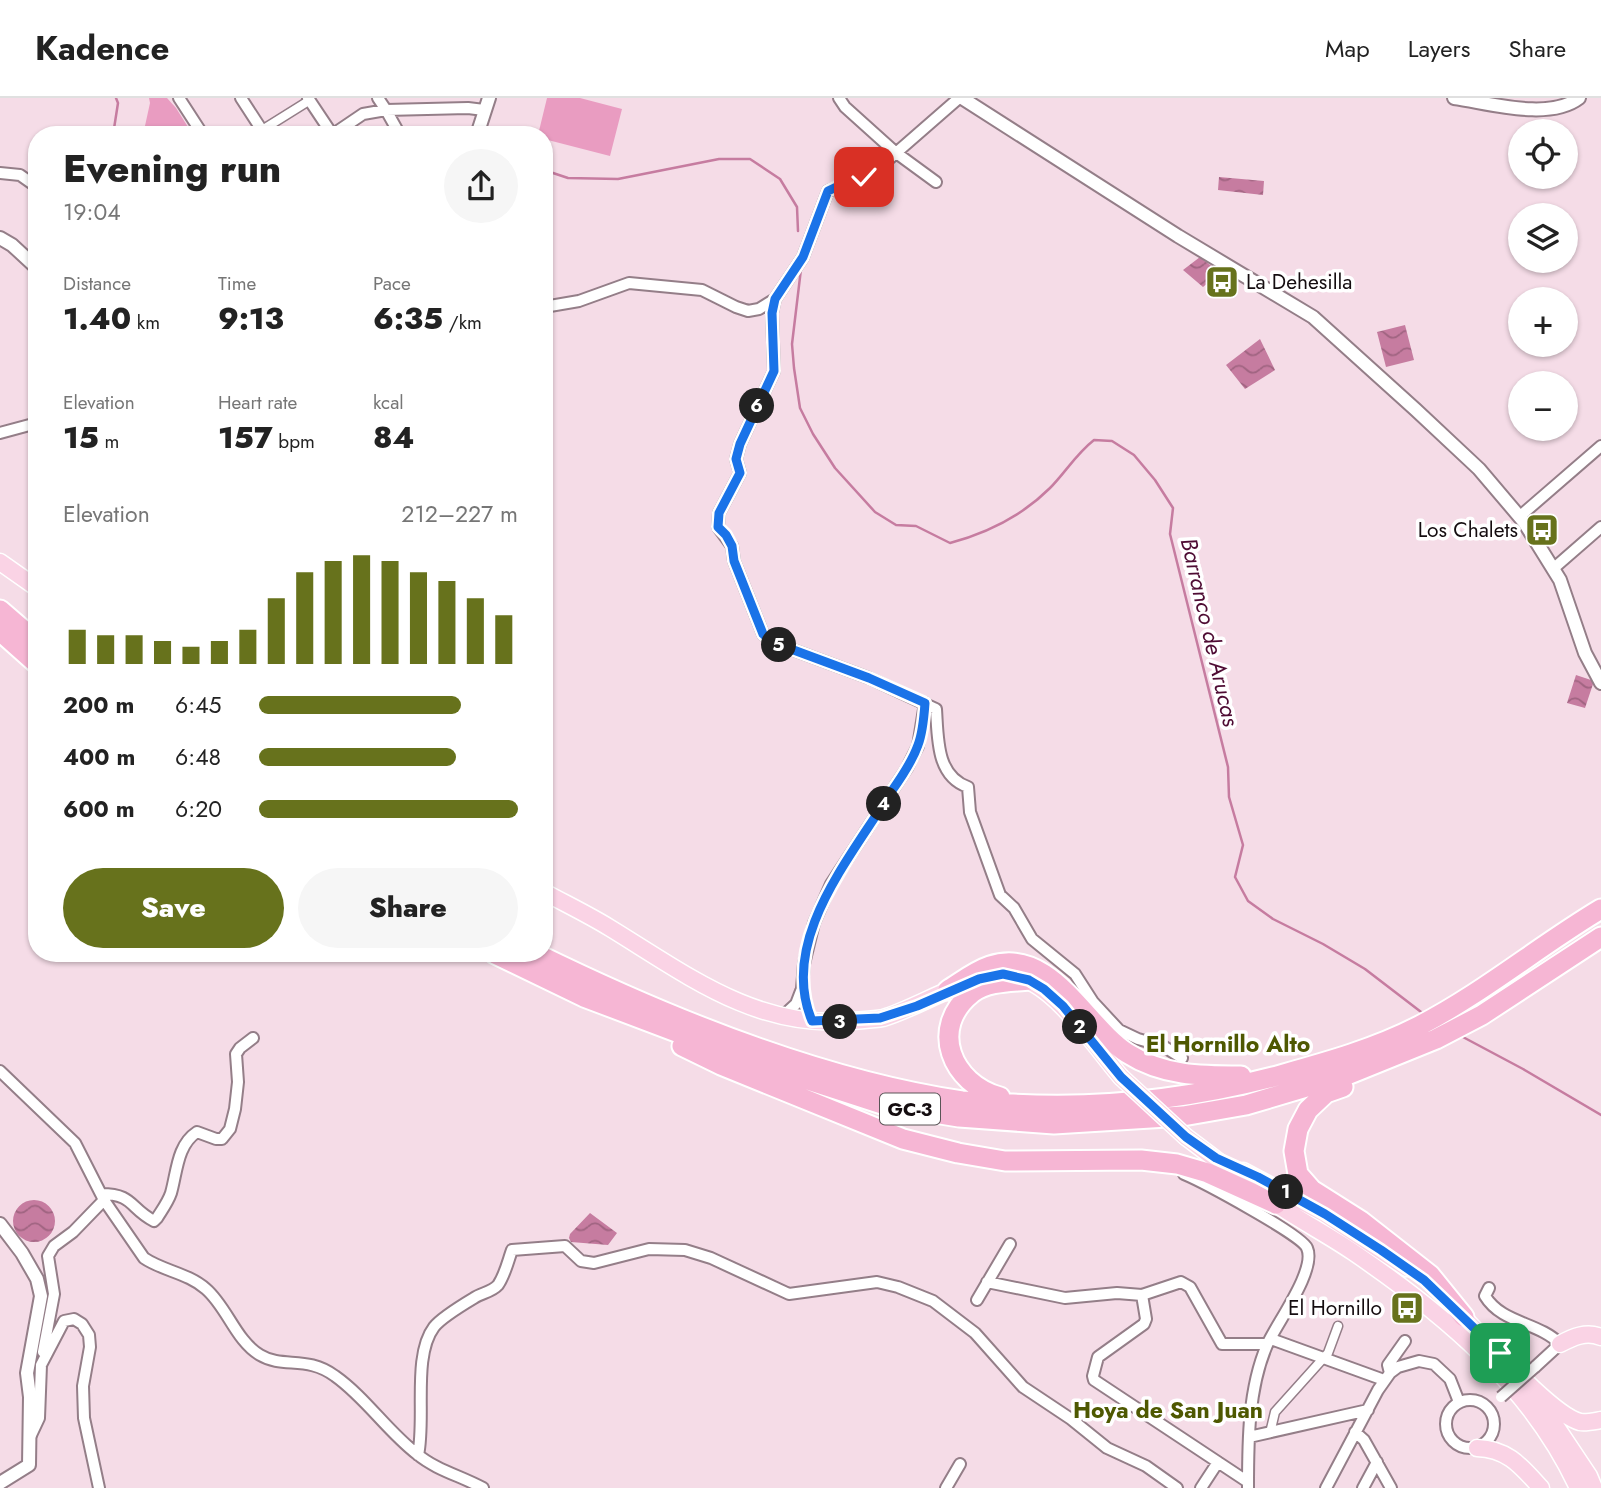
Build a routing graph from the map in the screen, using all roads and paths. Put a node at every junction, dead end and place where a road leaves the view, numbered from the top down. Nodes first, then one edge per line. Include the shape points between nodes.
1 (180, 98) edge
2 (241, 98) edge
3 (377, 98) edge
4 (839, 98) edge
5 (960, 98) edge
6 (1454, 98) edge
7 (311, 99) edge
8 (1574, 102) edge
9 (486, 104) edge
10 (386, 110) junction
11 (197, 126) edge
12 (256, 126) edge
13 (270, 126) edge
14 (327, 126) edge
15 (345, 126) edge
16 (395, 126) edge
17 (480, 126) edge
18 (895, 152) junction
19 (0, 173) edge
20 (28, 181) edge
21 (936, 182) dead end
22 (0, 238) edge
23 (28, 256) edge
24 (775, 299) junction
25 (553, 305) edge
26 (28, 425) edge
27 (0, 433) edge
28 (1601, 446) edge
29 (1519, 517) junction
30 (1601, 527) edge
31 (0, 562) edge
32 (1554, 568) junction
33 (28, 582) edge
34 (0, 610) edge
35 (0, 631) edge
36 (28, 634) edge
37 (28, 656) edge
38 (1601, 683) edge
39 (925, 703) junction
40 (553, 897) edge
41 (1601, 909) edge
42 (1601, 937) edge
43 (553, 961) edge
44 (512, 962) edge
45 (1029, 980) junction
46 (802, 988) junction
47 (948, 990) junction
48 (584, 997) junction
49 (782, 1017) junction
50 (812, 1021) junction
51 (253, 1038) dead end
52 (1182, 1058) dead end
53 (0, 1071) edge
54 (1278, 1076) junction
55 (1350, 1079) junction
56 (1028, 1105) junction
57 (1216, 1158) junction
58 (1153, 1161) junction
59 (102, 1197) junction
60 (1276, 1204) junction
61 (0, 1224) edge
62 (1010, 1244) dead end
63 (987, 1282) junction
64 (1489, 1288) dead end
65 (1142, 1295) junction
66 (977, 1300) dead end
67 (1464, 1317) junction
68 (1338, 1326) dead end
69 (1546, 1332) junction
70 (1577, 1336) junction
71 (1601, 1337) edge
72 (1269, 1341) junction
73 (1405, 1341) dead end
74 (1560, 1344) junction
75 (1323, 1358) junction
76 (41, 1365) junction
77 (1387, 1377) junction
78 (1526, 1381) junction
79 (1459, 1402) junction
80 (1488, 1408) junction
81 (1368, 1409) junction
82 (1355, 1412) junction
83 (1601, 1420) edge
84 (1358, 1428) junction
85 (1270, 1433) junction
86 (31, 1437) junction
87 (1249, 1437) junction
88 (1477, 1448) junction
89 (418, 1455) junction
90 (1218, 1462) junction
91 (1377, 1462) junction
92 (960, 1464) dead end
93 (0, 1483) edge
94 (1248, 1485) edge
95 (947, 1487) edge
96 (99, 1488) edge
97 (483, 1488) edge
98 (1177, 1488) edge
99 (1201, 1488) edge
100 (1326, 1488) edge
101 (1363, 1488) edge
102 (1391, 1488) edge
103 (1541, 1488) edge
104 (1578, 1488) edge
105 (1594, 1488) edge

1 - 11 street
2 - 12 street
3 - 10 street
4 - 18 street
5 - 18 street
5 - 29 street via 1312,317 1479,469
6 - 8 street via 1555,110
7 - 13 street
7 - 14 street
9 - 10 street
9 - 17 street
10 - 15 street via 363,114
10 - 16 street
18 - 21 street
18 - 24 street via 873,173 828,191 803,257
19 - 20 street
22 - 23 street
24 - 25 street via 748,311 702,290 629,283
24 - 39 street via 774,371 740,444 736,459 740,473 719,513 718,527 732,546 763,634 772,642
26 - 27 street
28 - 29 street
29 - 32 street
30 - 32 street
31 - 33 main road
32 - 38 street
34 - 36 highway
35 - 37 highway
39 - 46 street via 918,746 907,768 827,894 814,923
39 - 52 street via 936,709 938,742 947,774 968,788 970,812 1000,895 1014,908 1032,939 1074,974 1119,1030 1163,1045
40 - 49 main road via 701,985
41 - 54 highway, GC-3 via 1471,997 1418,1026 1369,1049
42 - 55 highway, GC-3 via 1537,981 1436,1039
43 - 56 highway, GC-3 via 740,1040 848,1077 963,1101
44 - 48 highway, GC-3
45 - 47 main road via 1003,974
45 - 56 highway via 995,984 973,993 955,1014 949,1041 957,1067 976,1088
45 - 57 main road, bridge via 1063,1006 1121,1077
46 - 49 street via 796,1004
46 - 50 street
47 - 50 main road via 880,1018
47 - 54 highway via 987,967 1028,966 1057,984 1112,1043 1146,1063 1191,1076
48 - 55 highway, GC-3 via 884,1105 959,1117 1054,1124 1183,1116
48 - 58 highway via 721,1065 903,1139 1005,1161
49 - 50 main road
51 - 59 street via 236,1054 238,1082 230,1129 222,1139 197,1132 188,1138 176,1164 170,1195 157,1218 154,1221 125,1197
53 - 59 street via 75,1143
54 - 56 highway, GC-3 via 1176,1098 1091,1107
55 - 67 highway via 1308,1110 1294,1151 1298,1174 1312,1190 1430,1275
57 - 60 main road
57 - 67 main road via 1336,1221 1424,1280
58 - 60 highway via 1208,1173
58 - 72 street via 1194,1179 1306,1245 1304,1278
59 - 76 street via 48,1256 54,1294
59 - 89 street via 144,1258 206,1289 257,1354 273,1361 315,1364 335,1376
60 - 104 main road via 1386,1275 1477,1349 1517,1391
61 - 86 street via 37,1279 41,1296 27,1373
62 - 63 street
63 - 65 street via 1065,1298
63 - 66 street
64 - 69 street via 1485,1296 1497,1310
65 - 72 street via 1181,1282 1189,1287 1222,1344
65 - 90 street via 1144,1324 1098,1357 1094,1380
67 - 78 main road
68 - 75 street
69 - 70 street
69 - 74 street
70 - 71 main road
70 - 74 main road
72 - 75 street
72 - 87 street via 1255,1386
73 - 77 street via 1388,1364
74 - 80 street, bridge
75 - 77 street
75 - 85 street via 1275,1412
76 - 86 street via 39,1418
76 - 96 street via 64,1321 74,1319 82,1324 90,1347 83,1386 84,1418
77 - 79 street via 1407,1363 1434,1364 1450,1379
77 - 81 street
78 - 83 main road via 1562,1413 1581,1422
78 - 105 main road
79 - 80 street via 1475,1400
79 - 88 street via 1446,1420 1449,1436 1461,1447
80 - 88 street via 1493,1431
81 - 82 street
81 - 84 street
82 - 84 street
82 - 85 street
84 - 91 street
84 - 100 street
85 - 87 street
86 - 93 street via 29,1465
87 - 94 street
88 - 103 main road via 1504,1453
89 - 97 street
89 - 98 street via 421,1368 427,1341 435,1326 474,1297 496,1288 512,1250 565,1246 581,1261 594,1263 649,1249 685,1250 789,1294 877,1282 933,1301 975,1334 1023,1387 1107,1448 1146,1466
90 - 94 street
90 - 99 street
91 - 101 street
91 - 102 street
92 - 95 street

